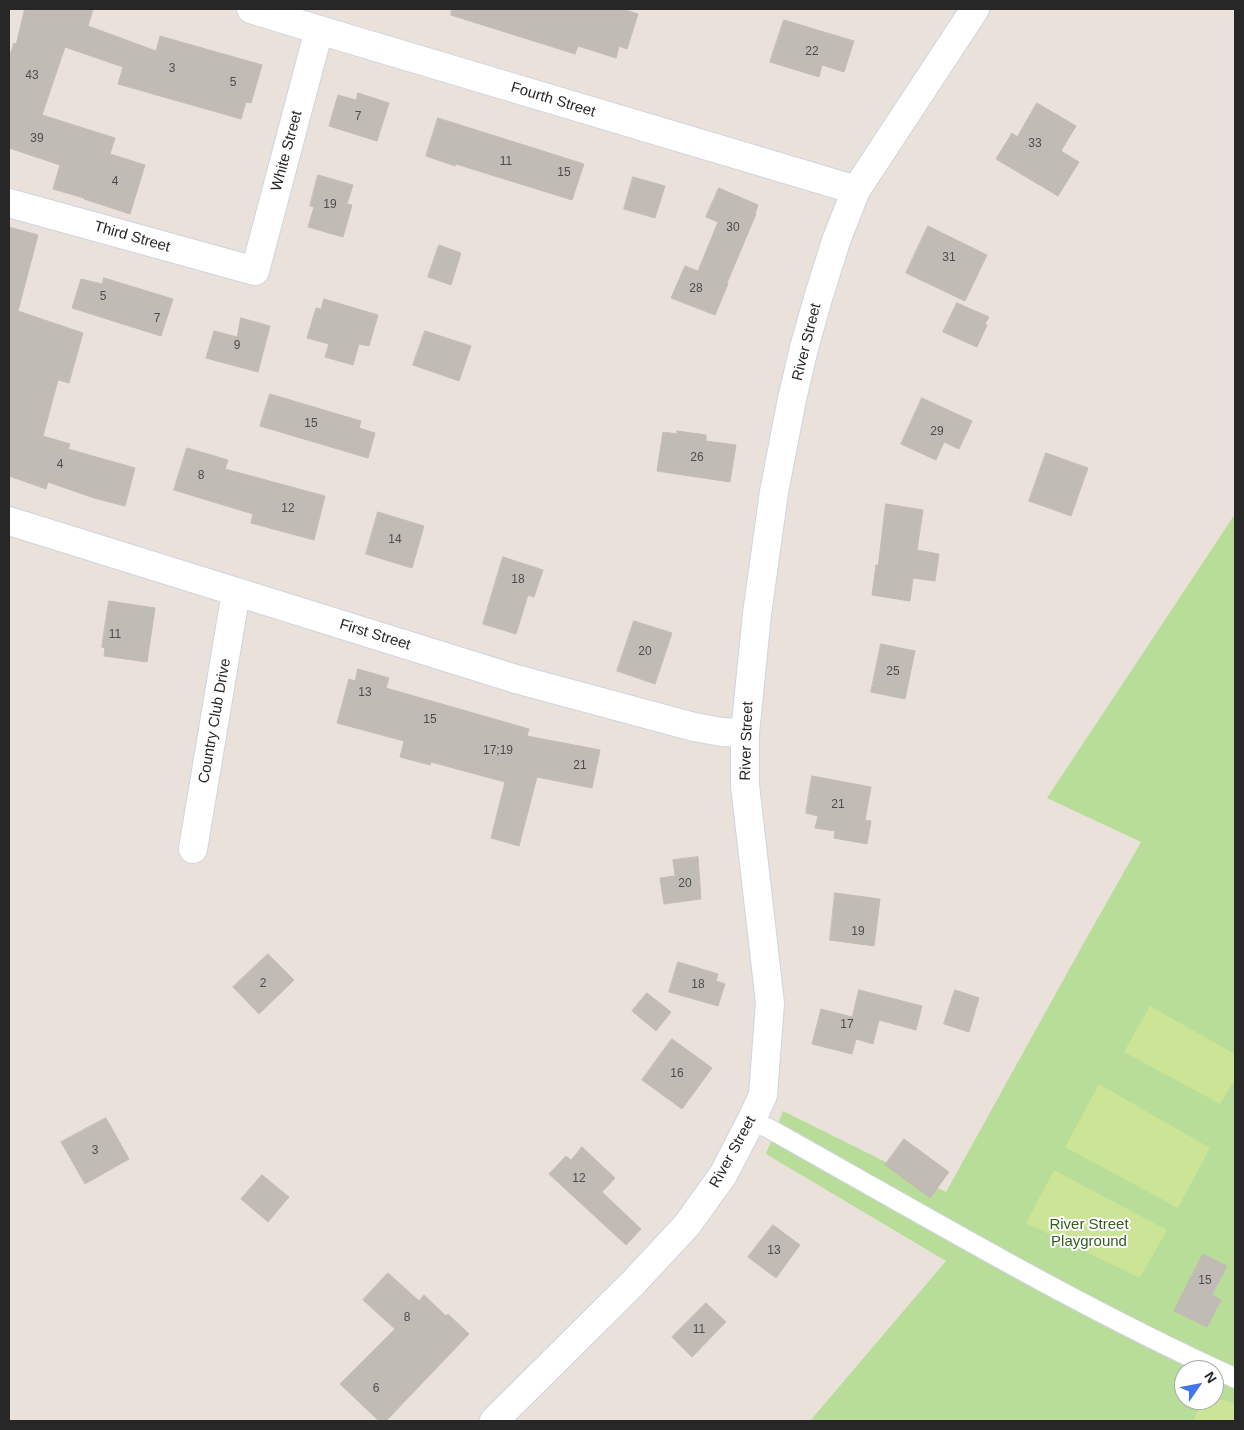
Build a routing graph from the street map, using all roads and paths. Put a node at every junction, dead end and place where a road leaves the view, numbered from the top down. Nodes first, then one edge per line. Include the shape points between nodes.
1 (251, 9) edge
2 (975, 9) edge
3 (319, 30) junction
4 (856, 190) junction
5 (9, 203) edge
6 (255, 271) joint
7 (9, 521) edge
8 (236, 592) junction
9 (745, 733) junction
10 (193, 849) dead end
11 (751, 1121) junction
12 (1235, 1378) edge
13 (494, 1421) edge

1 - 3 street, Fourth Street
2 - 4 street, River Street
3 - 4 street, Fourth Street
3 - 6 street, White Street
4 - 9 street, River Street via 819,295 792,398 774,492
5 - 6 street, Third Street
7 - 8 street, First Street
8 - 9 street, First Street via 516,679 694,727
8 - 10 street, Country Club Drive
9 - 11 street, River Street via 746,785 770,1003 763,1095
11 - 12 lane via 1067,1295
11 - 13 street, River Street via 723,1175 687,1224

